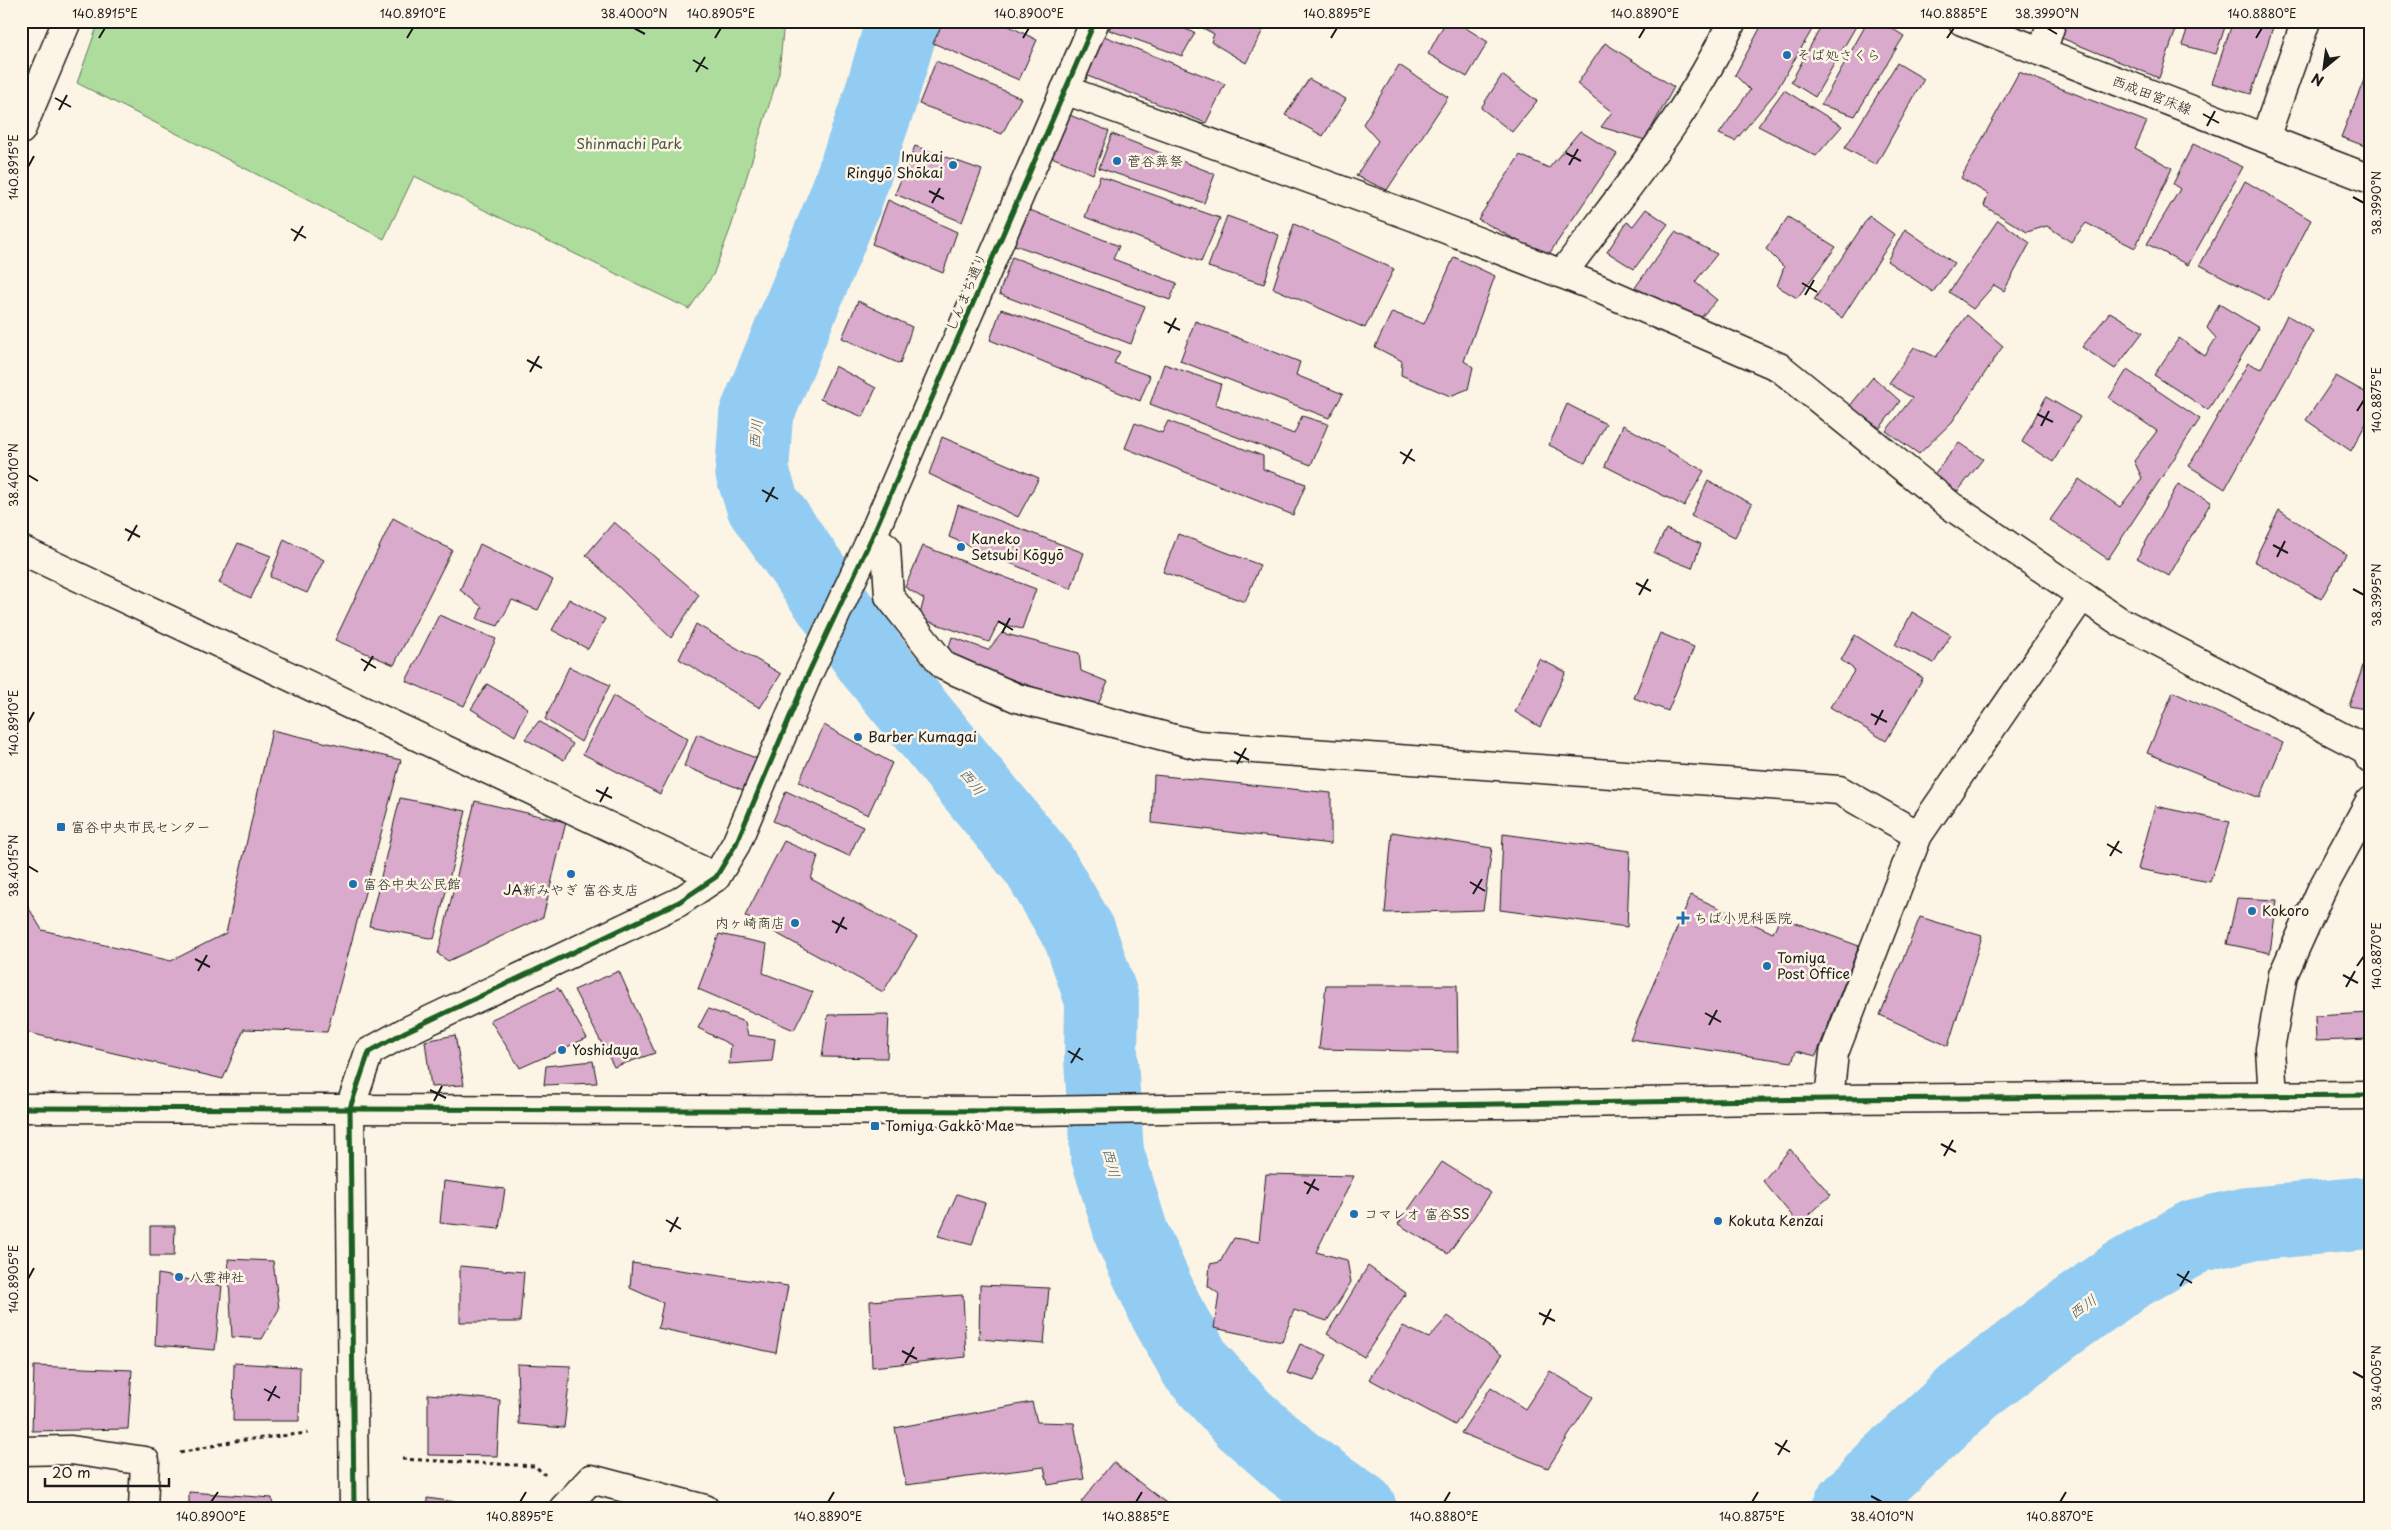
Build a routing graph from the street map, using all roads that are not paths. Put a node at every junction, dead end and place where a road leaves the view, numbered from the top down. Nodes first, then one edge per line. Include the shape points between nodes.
1 (66, 21) edge
2 (1095, 21) edge
3 (1732, 21) edge
4 (1962, 21) edge
5 (2052, 21) edge
6 (2306, 21) edge
7 (2042, 52) junction
8 (1065, 90) junction
9 (21, 130) edge
10 (2265, 138) junction
11 (2370, 179) edge
12 (1562, 274) junction
13 (872, 537) junction
14 (21, 550) edge
15 (2082, 596) junction
16 (2370, 759) edge
17 (2370, 801) edge
18 (1918, 835) junction
19 (716, 877) junction
20 (2370, 1096) edge
21 (2273, 1097) junction
22 (1829, 1099) junction
23 (21, 1108) edge
24 (350, 1108) junction
25 (21, 1451) edge
26 (567, 1504) edge
27 (143, 1509) edge
28 (354, 1509) edge
29 (706, 1509) edge

1 - 9 street
2 - 8 street, しんまち通り
3 - 12 street via 1717,53 1667,132
4 - 7 street, 西成田宮床線
5 - 7 street
6 - 10 street
7 - 10 street, 西成田宮床線
8 - 12 street
8 - 13 street, しんまち通り
10 - 11 street, 西成田宮床線
12 - 15 street via 1779,367 1951,506
13 - 18 street via 886,546 889,596 944,666 1017,698 1198,745 1839,790
13 - 19 street, しんまち通り via 808,674 736,844
14 - 19 street
15 - 16 street via 2119,621 2365,749
15 - 18 street
17 - 21 street via 2321,891 2283,975 2270,1049
18 - 22 street via 1834,1053
19 - 24 street via 679,902 369,1052
20 - 21 street
21 - 22 street
22 - 24 street via 1031,1111
23 - 24 street
24 - 28 street
25 - 27 street via 72,1450 145,1461
26 - 29 street via 591,1479

